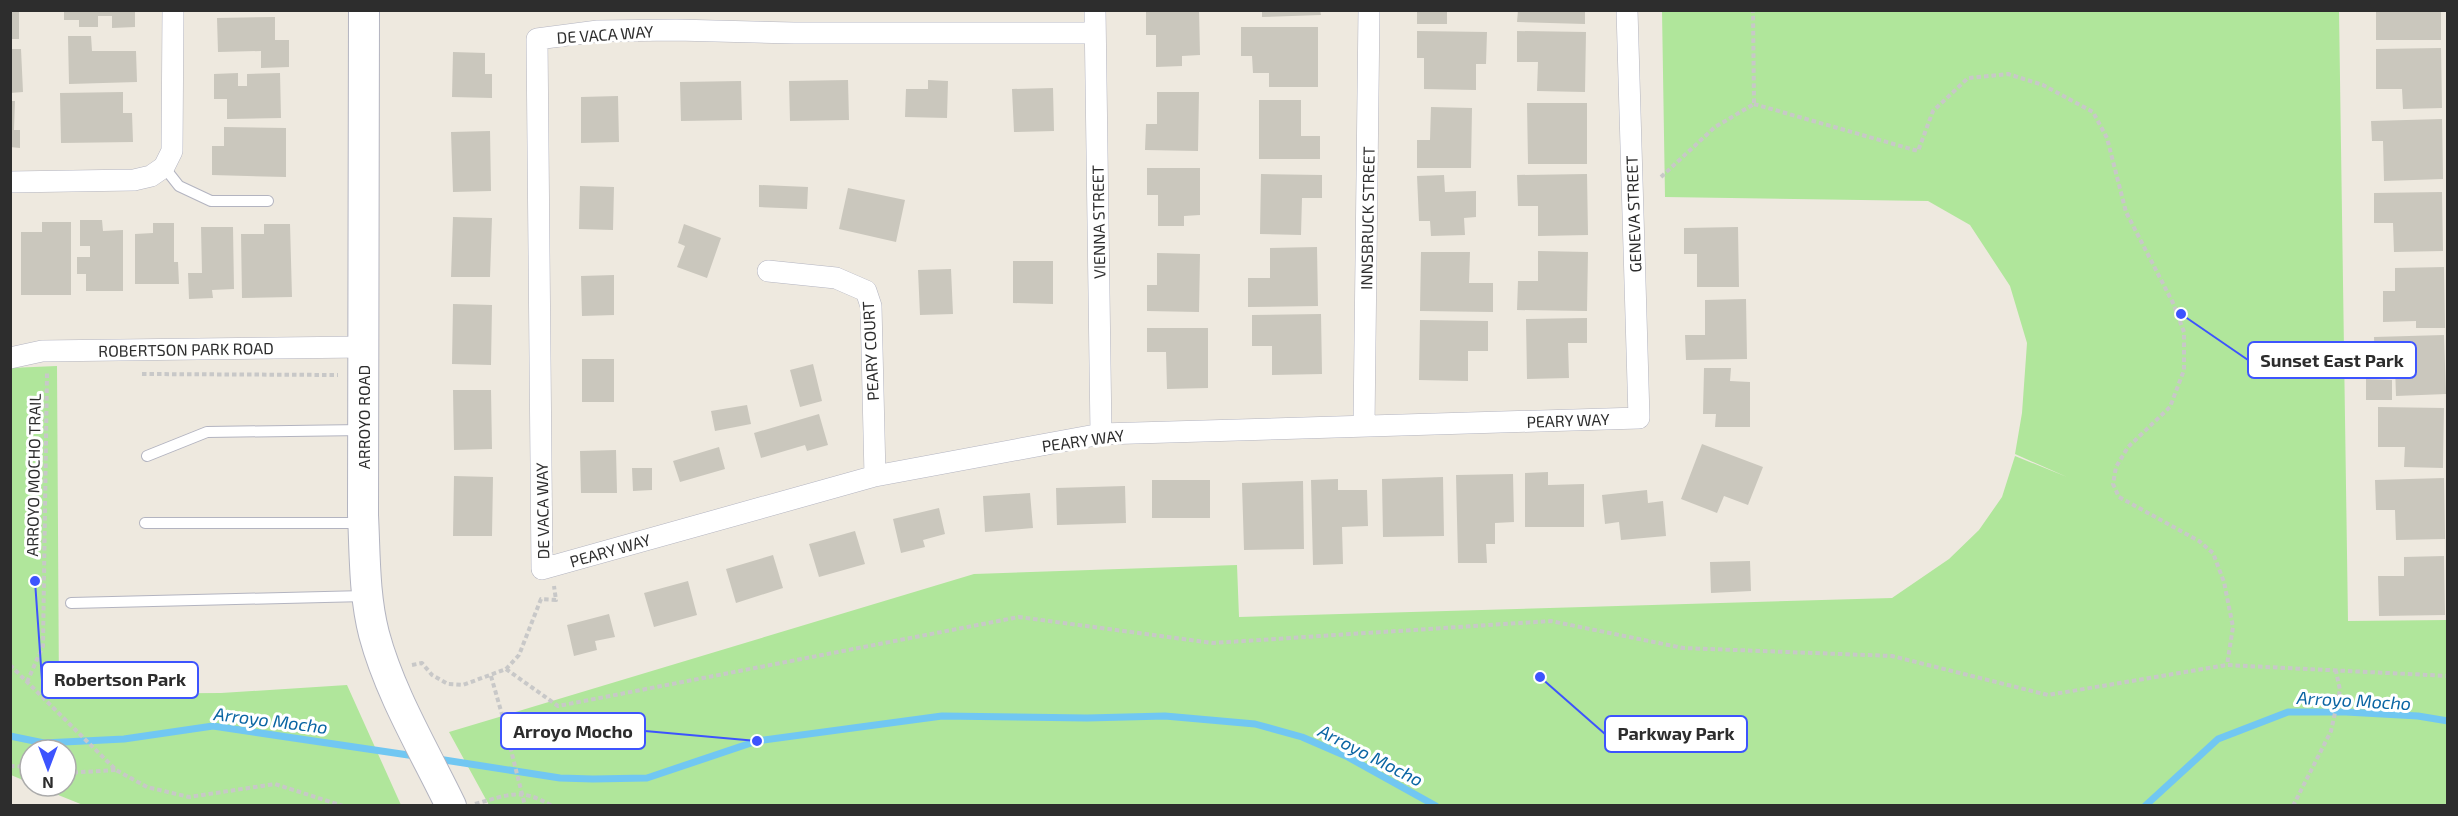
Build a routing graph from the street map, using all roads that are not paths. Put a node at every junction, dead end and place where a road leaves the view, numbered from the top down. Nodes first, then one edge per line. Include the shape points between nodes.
1 (173, 10) edge
2 (364, 10) edge
3 (1095, 10) edge
4 (1369, 10) edge
5 (1627, 10) edge
6 (1095, 33) junction
7 (164, 167) junction
8 (10, 182) edge
9 (268, 201) dead end
10 (768, 271) dead end
11 (10, 358) edge
12 (363, 362) junction
13 (1639, 418) joint
14 (1364, 426) junction
15 (363, 430) junction
16 (1101, 434) junction
17 (147, 456) dead end
18 (874, 476) junction
19 (145, 523) dead end
20 (364, 523) junction
21 (546, 568) joint
22 (367, 596) junction
23 (71, 603) dead end
24 (451, 806) edge

1 - 7 street via 174,131 172,151
2 - 12 street, ARROYO ROAD
3 - 6 street, VIENNA STREET
4 - 14 street, INNSBRUCK STREET
5 - 13 street, GENEVA STREET
6 - 16 street, VIENNA STREET
6 - 21 street, DE VACA WAY via 676,30 598,32 537,39
7 - 8 street via 151,176 134,180
7 - 9 lane via 179,186 211,201
10 - 18 street, PEARY COURT via 836,278 866,291 871,306
11 - 12 street, ROBERTSON PARK ROAD via 42,351
12 - 15 street, ARROYO ROAD
13 - 14 street, PEARY WAY
14 - 16 street, PEARY WAY
15 - 17 lane via 207,432
15 - 20 street, ARROYO ROAD
16 - 18 street, PEARY WAY
18 - 21 street, PEARY WAY
19 - 20 lane
20 - 22 street, ARROYO ROAD
22 - 23 lane
22 - 24 street, ARROYO ROAD via 374,635 388,671

